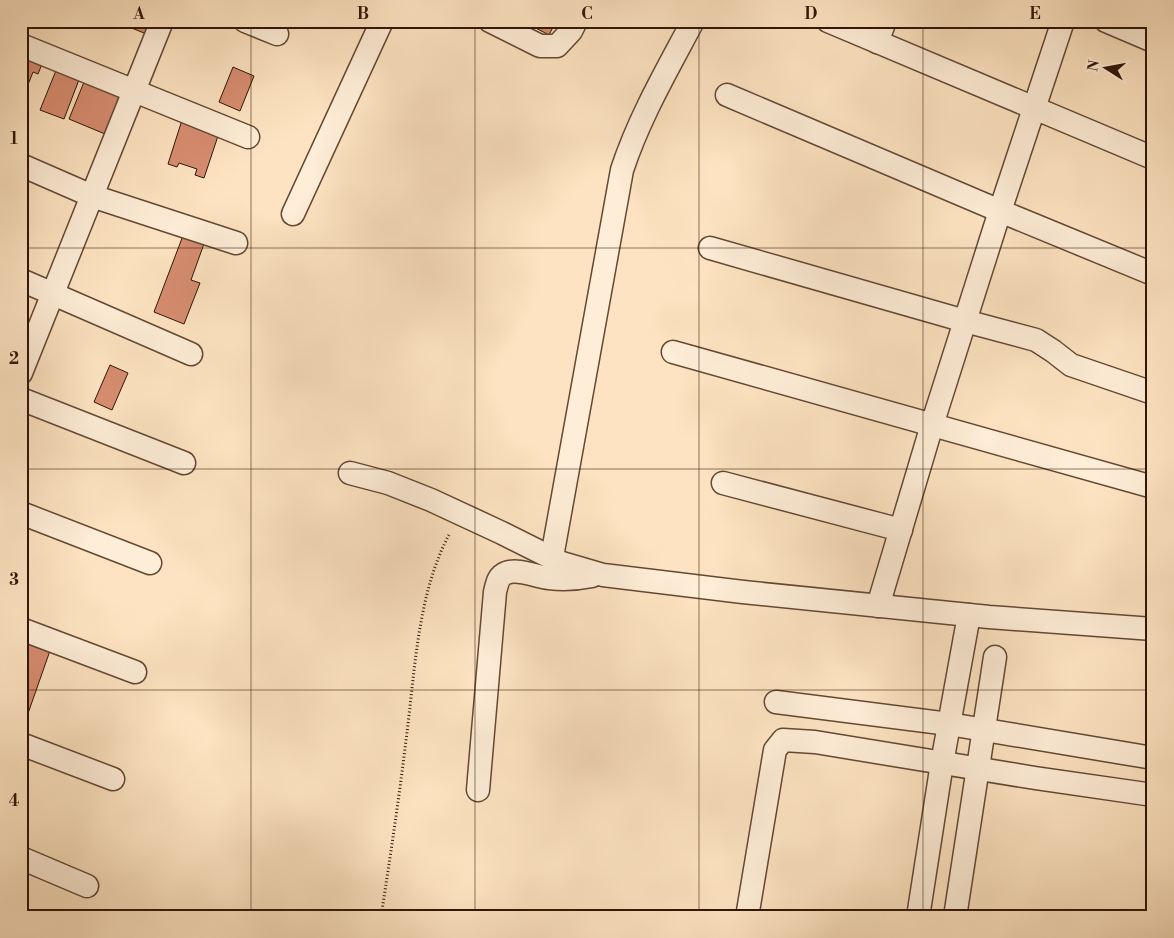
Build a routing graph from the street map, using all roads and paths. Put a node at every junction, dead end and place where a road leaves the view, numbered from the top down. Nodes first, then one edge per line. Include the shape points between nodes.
1 (162, 21) edge
2 (245, 21) edge
3 (382, 21) edge
4 (490, 21) edge
5 (576, 21) edge
6 (693, 21) edge
7 (828, 21) edge
8 (1063, 21) edge
9 (1106, 21) edge
10 (881, 31) edge
11 (277, 34) dead end
12 (1153, 41) edge
13 (21, 45) edge
14 (134, 91) junction
15 (727, 95) dead end
16 (1034, 108) junction
17 (248, 137) dead end
18 (1153, 158) edge
19 (21, 165) edge
20 (92, 196) junction
21 (1000, 211) junction
22 (293, 214) dead end
23 (236, 243) dead end
24 (710, 248) dead end
25 (1153, 274) edge
26 (21, 280) edge
27 (53, 294) junction
28 (965, 321) junction
29 (673, 352) dead end
30 (191, 354) dead end
31 (21, 373) edge
32 (1153, 393) edge
33 (21, 399) edge
34 (932, 425) junction
35 (184, 463) dead end
36 (350, 473) dead end
37 (723, 483) dead end
38 (1153, 487) edge
39 (21, 513) edge
40 (461, 514) junction
41 (901, 530) junction
42 (552, 557) junction
43 (150, 563) dead end
44 (603, 575) junction
45 (878, 606) junction
46 (969, 615) junction
47 (21, 629) edge
48 (1153, 629) edge
49 (995, 657) dead end
50 (135, 672) dead end
51 (776, 702) dead end
52 (950, 724) junction
53 (984, 730) junction
54 (21, 744) edge
55 (1153, 758) edge
56 (942, 762) junction
57 (978, 769) junction
58 (113, 779) dead end
59 (478, 790) dead end
60 (1153, 795) edge
61 (21, 858) edge
62 (87, 886) dead end
63 (381, 917) edge
64 (747, 917) edge
65 (918, 917) edge
66 (955, 917) edge

1 - 14 street
2 - 11 street
3 - 22 street
4 - 5 street via 540,46 557,46
6 - 42 street via 659,84 622,170
7 - 10 street
8 - 16 street
9 - 12 street
10 - 16 street
13 - 14 street
14 - 17 street
14 - 20 street
15 - 21 street
16 - 18 street
16 - 21 street
19 - 20 street
20 - 23 street
20 - 27 street
21 - 25 street
21 - 28 street
24 - 28 street
26 - 27 street
27 - 30 street
27 - 31 street
28 - 32 street via 1036,340 1072,365
28 - 34 street
29 - 34 street
33 - 35 street
34 - 38 street
34 - 41 street
36 - 40 street via 388,483
37 - 41 street
39 - 43 street
40 - 42 street
40 - 63 path via 436,563 422,616
41 - 45 street
42 - 44 street
44 - 45 street
44 - 59 street via 571,580 513,571 504,573 498,580
45 - 46 street
46 - 48 street
46 - 52 street
47 - 50 street
49 - 53 street
51 - 52 street
52 - 53 street
52 - 56 street
53 - 55 street
53 - 57 street
54 - 58 street
56 - 57 street
56 - 64 street via 784,740 775,750
56 - 65 street
57 - 60 street
57 - 66 street
61 - 62 street

